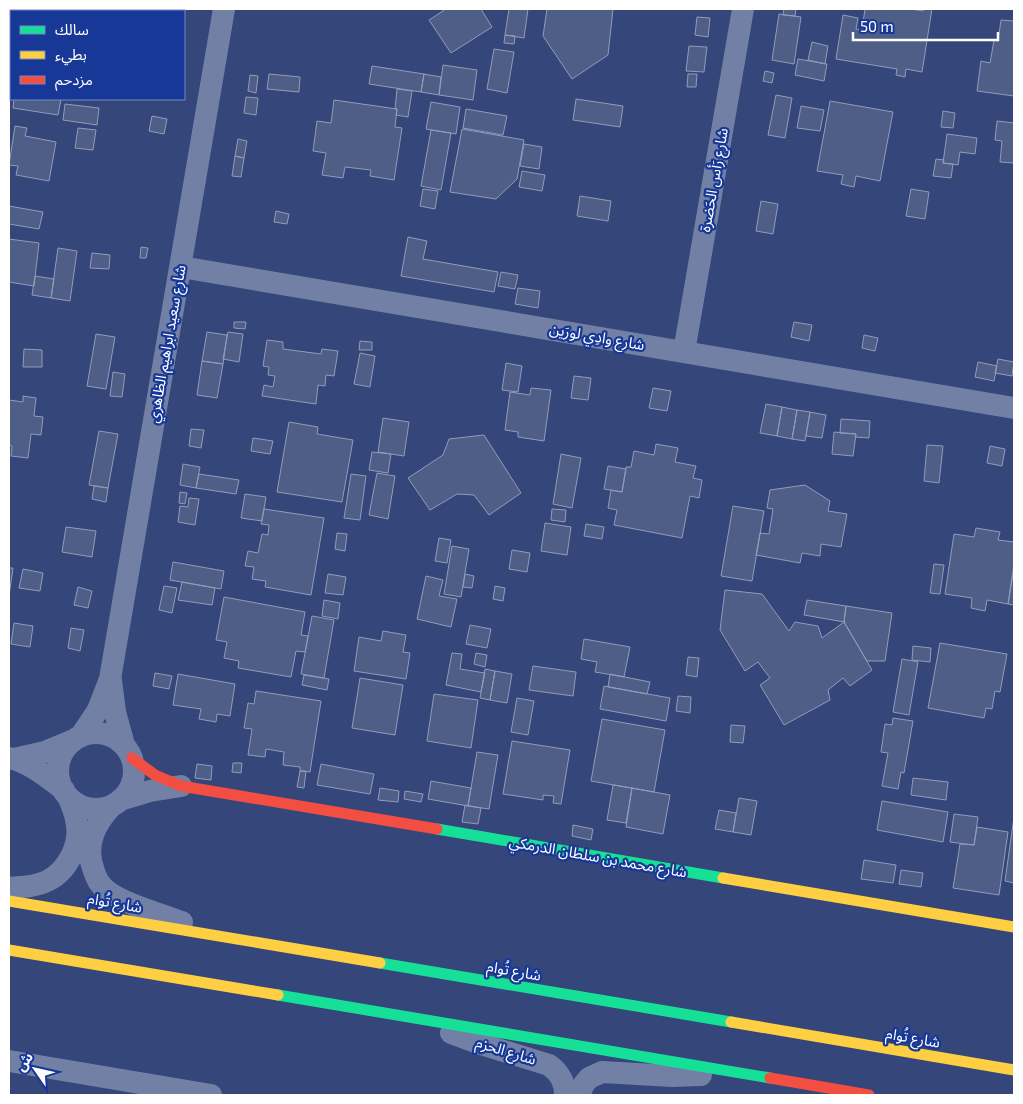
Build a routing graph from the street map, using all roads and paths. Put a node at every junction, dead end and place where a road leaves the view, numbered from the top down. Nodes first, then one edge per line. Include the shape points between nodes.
1 (224, 9) edge
2 (743, 9) edge
3 (181, 267) junction
4 (684, 352) junction
5 (1014, 408) edge
6 (110, 680) junction
7 (77, 739) junction
8 (128, 751) junction
9 (12, 758) edge
10 (181, 786) junction
11 (66, 794) junction
12 (116, 802) junction
13 (9, 888) edge
14 (9, 900) edge
15 (1014, 927) edge
16 (222, 937) junction
17 (9, 950) edge
18 (430, 1022) junction
19 (9, 1061) edge
20 (1014, 1070) edge
21 (729, 1072) junction
22 (117, 1088) edge
23 (211, 1095) edge
24 (565, 1095) edge
25 (578, 1095) edge
26 (869, 1095) edge

1 - 3 street, شارع سعيد ابراهيم الظاهري
2 - 4 street, شارع رَأس الحَضرة
3 - 4 street, شارع وادِي لورَين
3 - 6 street, شارع سعيد ابراهيم الظاهري
4 - 5 street, شارع وادِي لورَين
6 - 7 street, شارع سعيد ابراهيم الظاهري via 98,710
6 - 8 street, شارع سعيد ابراهيم الظاهري via 115,712
7 - 8 street via 91,733 103,734 114,738
7 - 9 street via 45,752
7 - 11 street via 60,758 59,780
8 - 10 main road, شارع محمد بن سلطان الدرمكي via 155,774
8 - 12 street via 134,769 132,781 128,792
9 - 11 street via 40,772
10 - 12 street, شارع محمد بن سلطان الدرمكي via 150,791
10 - 15 main road, شارع محمد بن سلطان الدرمكي
11 - 12 street via 79,805 90,808 102,808
11 - 13 street via 78,835 68,862 46,882
12 - 16 street via 94,832 90,847 90,863 96,878 106,890 135,904
14 - 16 main road, شارع تُوام
16 - 20 main road, شارع تُوام
17 - 18 main road
18 - 21 main road
18 - 24 street, شارع الحزم via 466,1039 549,1065 562,1079
19 - 22 street
21 - 25 street via 672,1076 602,1072 589,1078
21 - 26 main road
22 - 23 street

